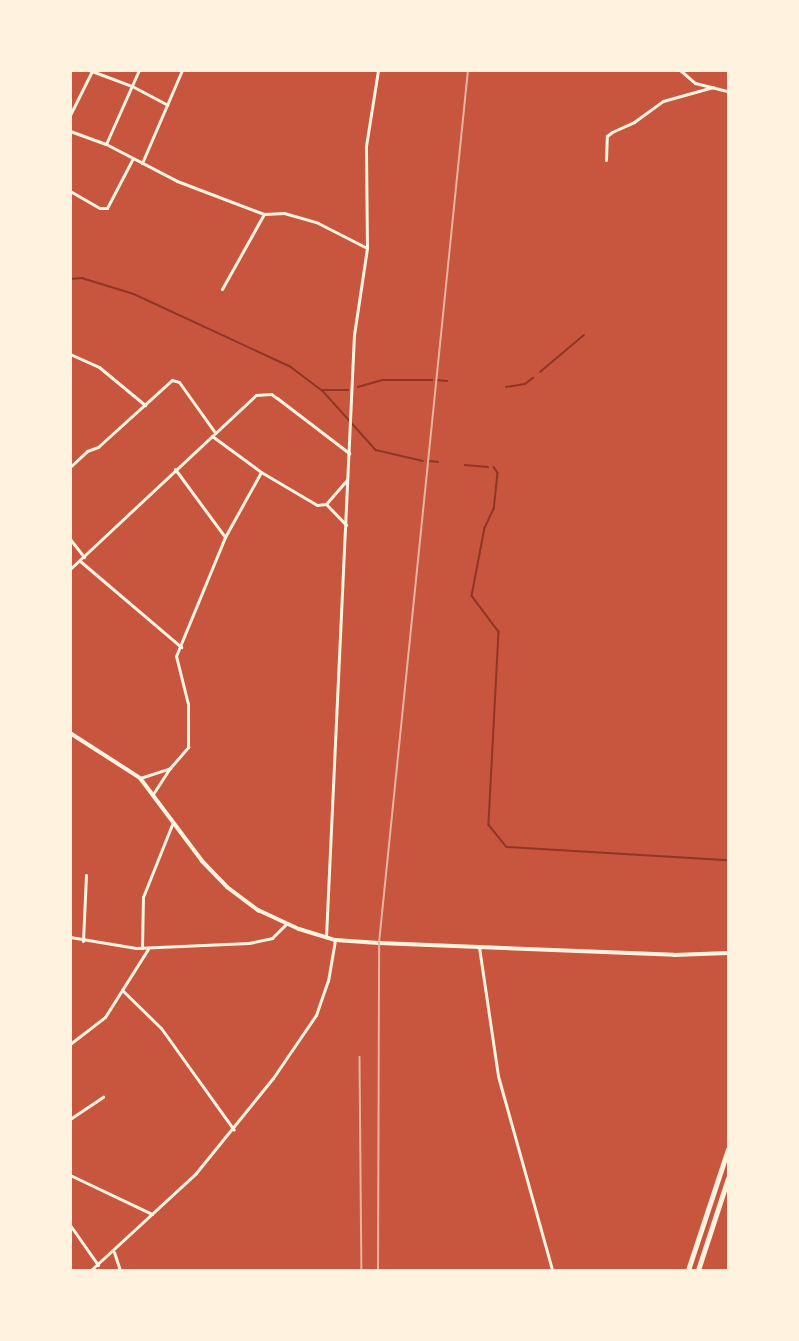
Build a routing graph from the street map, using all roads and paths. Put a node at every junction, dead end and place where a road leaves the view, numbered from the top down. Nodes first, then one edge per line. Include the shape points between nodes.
1 (139, 70) edge
2 (182, 70) edge
3 (378, 70) edge
4 (680, 70) edge
5 (90, 71) edge
6 (132, 86) junction
7 (712, 87) junction
8 (729, 91) edge
9 (167, 105) junction
10 (70, 115) edge
11 (70, 131) edge
12 (106, 144) junction
13 (133, 158) junction
14 (606, 160) dead end
15 (142, 163) junction
16 (70, 191) edge
17 (264, 214) junction
18 (367, 248) junction
19 (222, 289) dead end
20 (70, 354) edge
21 (145, 405) junction
22 (214, 431) junction
23 (212, 436) junction
24 (349, 453) junction
25 (70, 467) edge
26 (175, 469) junction
27 (261, 472) junction
28 (348, 479) junction
29 (326, 504) junction
30 (346, 525) junction
31 (225, 537) junction
32 (70, 539) edge
33 (82, 559) junction
34 (70, 569) edge
35 (181, 647) junction
36 (70, 733) edge
37 (170, 768) junction
38 (140, 778) junction
39 (153, 794) junction
40 (174, 821) junction
41 (86, 875) dead end
42 (286, 924) junction
43 (70, 937) edge
44 (326, 937) junction
45 (335, 940) junction
46 (83, 941) junction
47 (479, 947) junction
48 (142, 948) junction
49 (148, 949) junction
50 (729, 955) edge
51 (122, 990) junction
52 (70, 1044) edge
53 (103, 1097) dead end
54 (70, 1119) edge
55 (234, 1130) junction
56 (729, 1149) edge
57 (70, 1175) edge
58 (729, 1178) edge
59 (153, 1215) junction
60 (70, 1224) edge
61 (114, 1252) junction
62 (98, 1265) junction
63 (91, 1270) edge
64 (120, 1270) edge
65 (552, 1270) edge
66 (688, 1270) edge
67 (698, 1270) edge

1 - 6 street
2 - 9 street
3 - 18 street via 366,146
4 - 7 street via 695,83
5 - 6 street
5 - 10 street
6 - 9 street
6 - 12 street
7 - 8 street
7 - 14 street via 663,101 612,132 607,136
9 - 15 street
11 - 12 street
12 - 13 street
13 - 15 street
13 - 16 street via 107,208
15 - 17 street via 170,178
17 - 18 street via 284,213 318,223
17 - 19 street
18 - 24 street via 354,335
20 - 21 street via 99,367
21 - 22 street via 170,381 177,380
21 - 25 street
22 - 23 street
22 - 24 street via 253,397 271,394
23 - 26 street
23 - 27 street
24 - 28 street
26 - 31 street
26 - 33 street
27 - 29 street via 317,505
27 - 31 street
28 - 29 street
28 - 30 street
29 - 30 street
30 - 44 street
31 - 35 street
32 - 33 street
33 - 34 street
33 - 35 street
35 - 37 street via 176,656 184,678 191,730 188,747
36 - 38 street
37 - 38 street
37 - 39 street
38 - 39 street
39 - 40 street
40 - 42 street via 202,861 227,887
40 - 48 street via 143,897
41 - 46 street
42 - 44 street
42 - 49 street via 276,936 261,941
43 - 46 street
44 - 45 street
45 - 47 street
45 - 55 street via 328,981 316,1015
46 - 48 street
47 - 50 street
47 - 65 street via 498,1076
48 - 49 street
49 - 51 street
51 - 52 street via 105,1017
51 - 55 street via 161,1028
53 - 54 street
55 - 59 street
56 - 66 highway
57 - 59 street
58 - 67 highway
59 - 61 street
60 - 62 street
61 - 62 street
61 - 64 street
62 - 63 street

